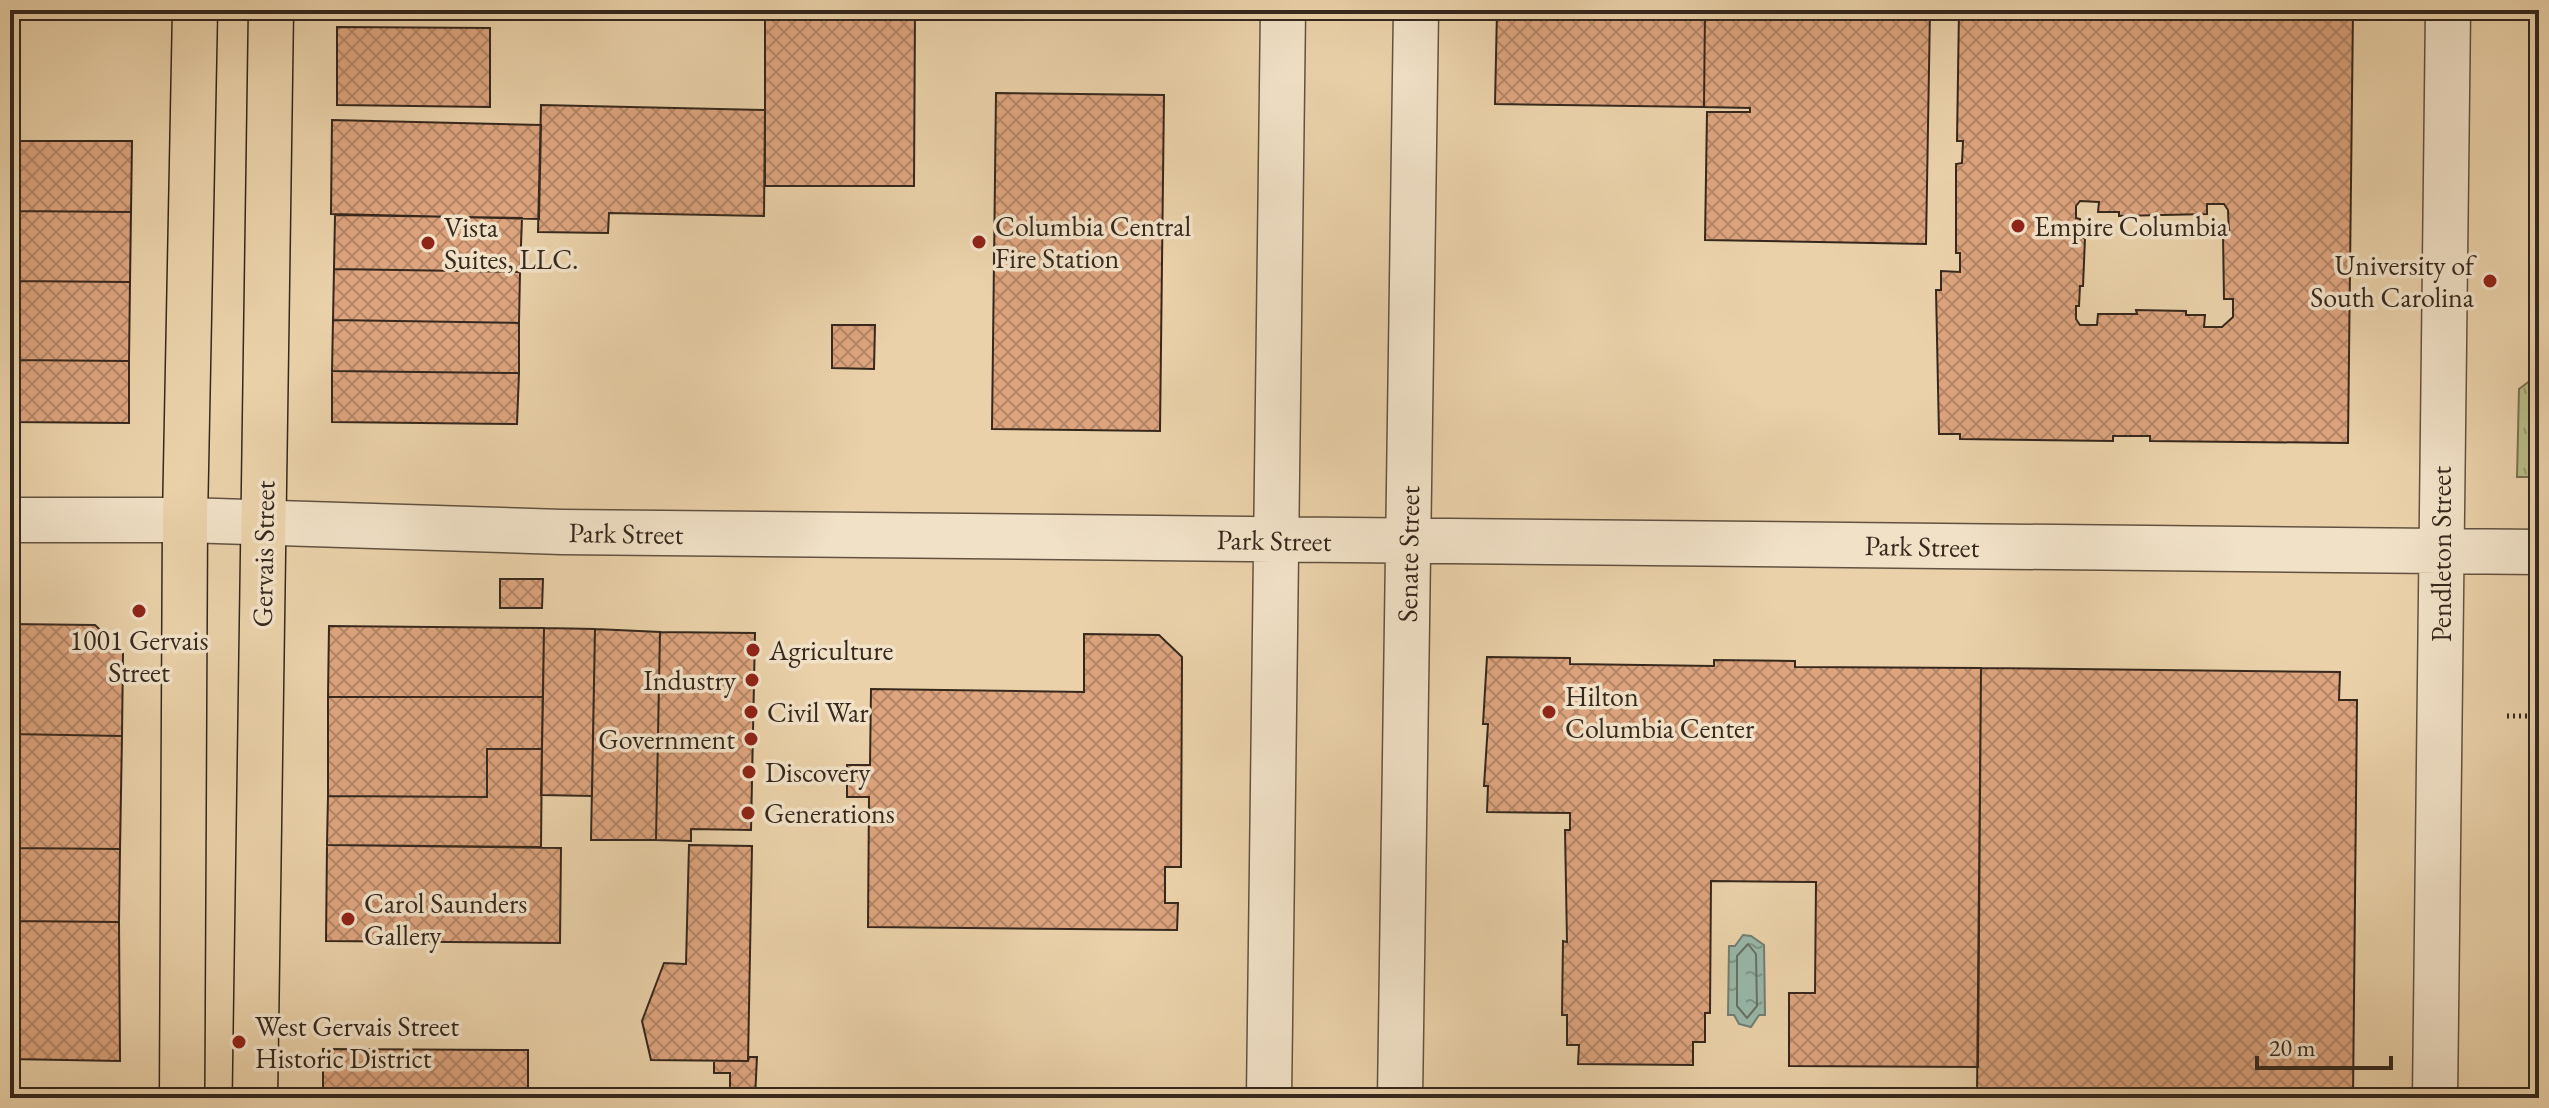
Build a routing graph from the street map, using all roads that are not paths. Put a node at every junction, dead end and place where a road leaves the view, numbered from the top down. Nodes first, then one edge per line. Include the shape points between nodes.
1 (195, 10) edge
2 (271, 10) edge
3 (1283, 10) edge
4 (1416, 10) edge
5 (2448, 10) edge
6 (10, 520) edge
7 (185, 520) junction
8 (264, 525) junction
9 (1276, 539) junction
10 (1408, 541) junction
11 (2441, 551) junction
12 (2539, 552) edge
13 (182, 1098) edge
14 (255, 1098) edge
15 (1269, 1098) edge
16 (1400, 1098) edge
17 (2435, 1098) edge

1 - 7 main road
2 - 8 main road, Gervais Street
3 - 9 street
4 - 10 street, Senate Street
5 - 11 street, Pendleton Street
6 - 7 street, Park Street
7 - 8 street, Park Street
7 - 13 main road
8 - 9 street, Park Street
8 - 14 main road, Gervais Street
9 - 10 street, Park Street
9 - 15 street
10 - 11 street, Park Street
10 - 16 street, Senate Street
11 - 12 street, Park Street
11 - 17 street, Pendleton Street

